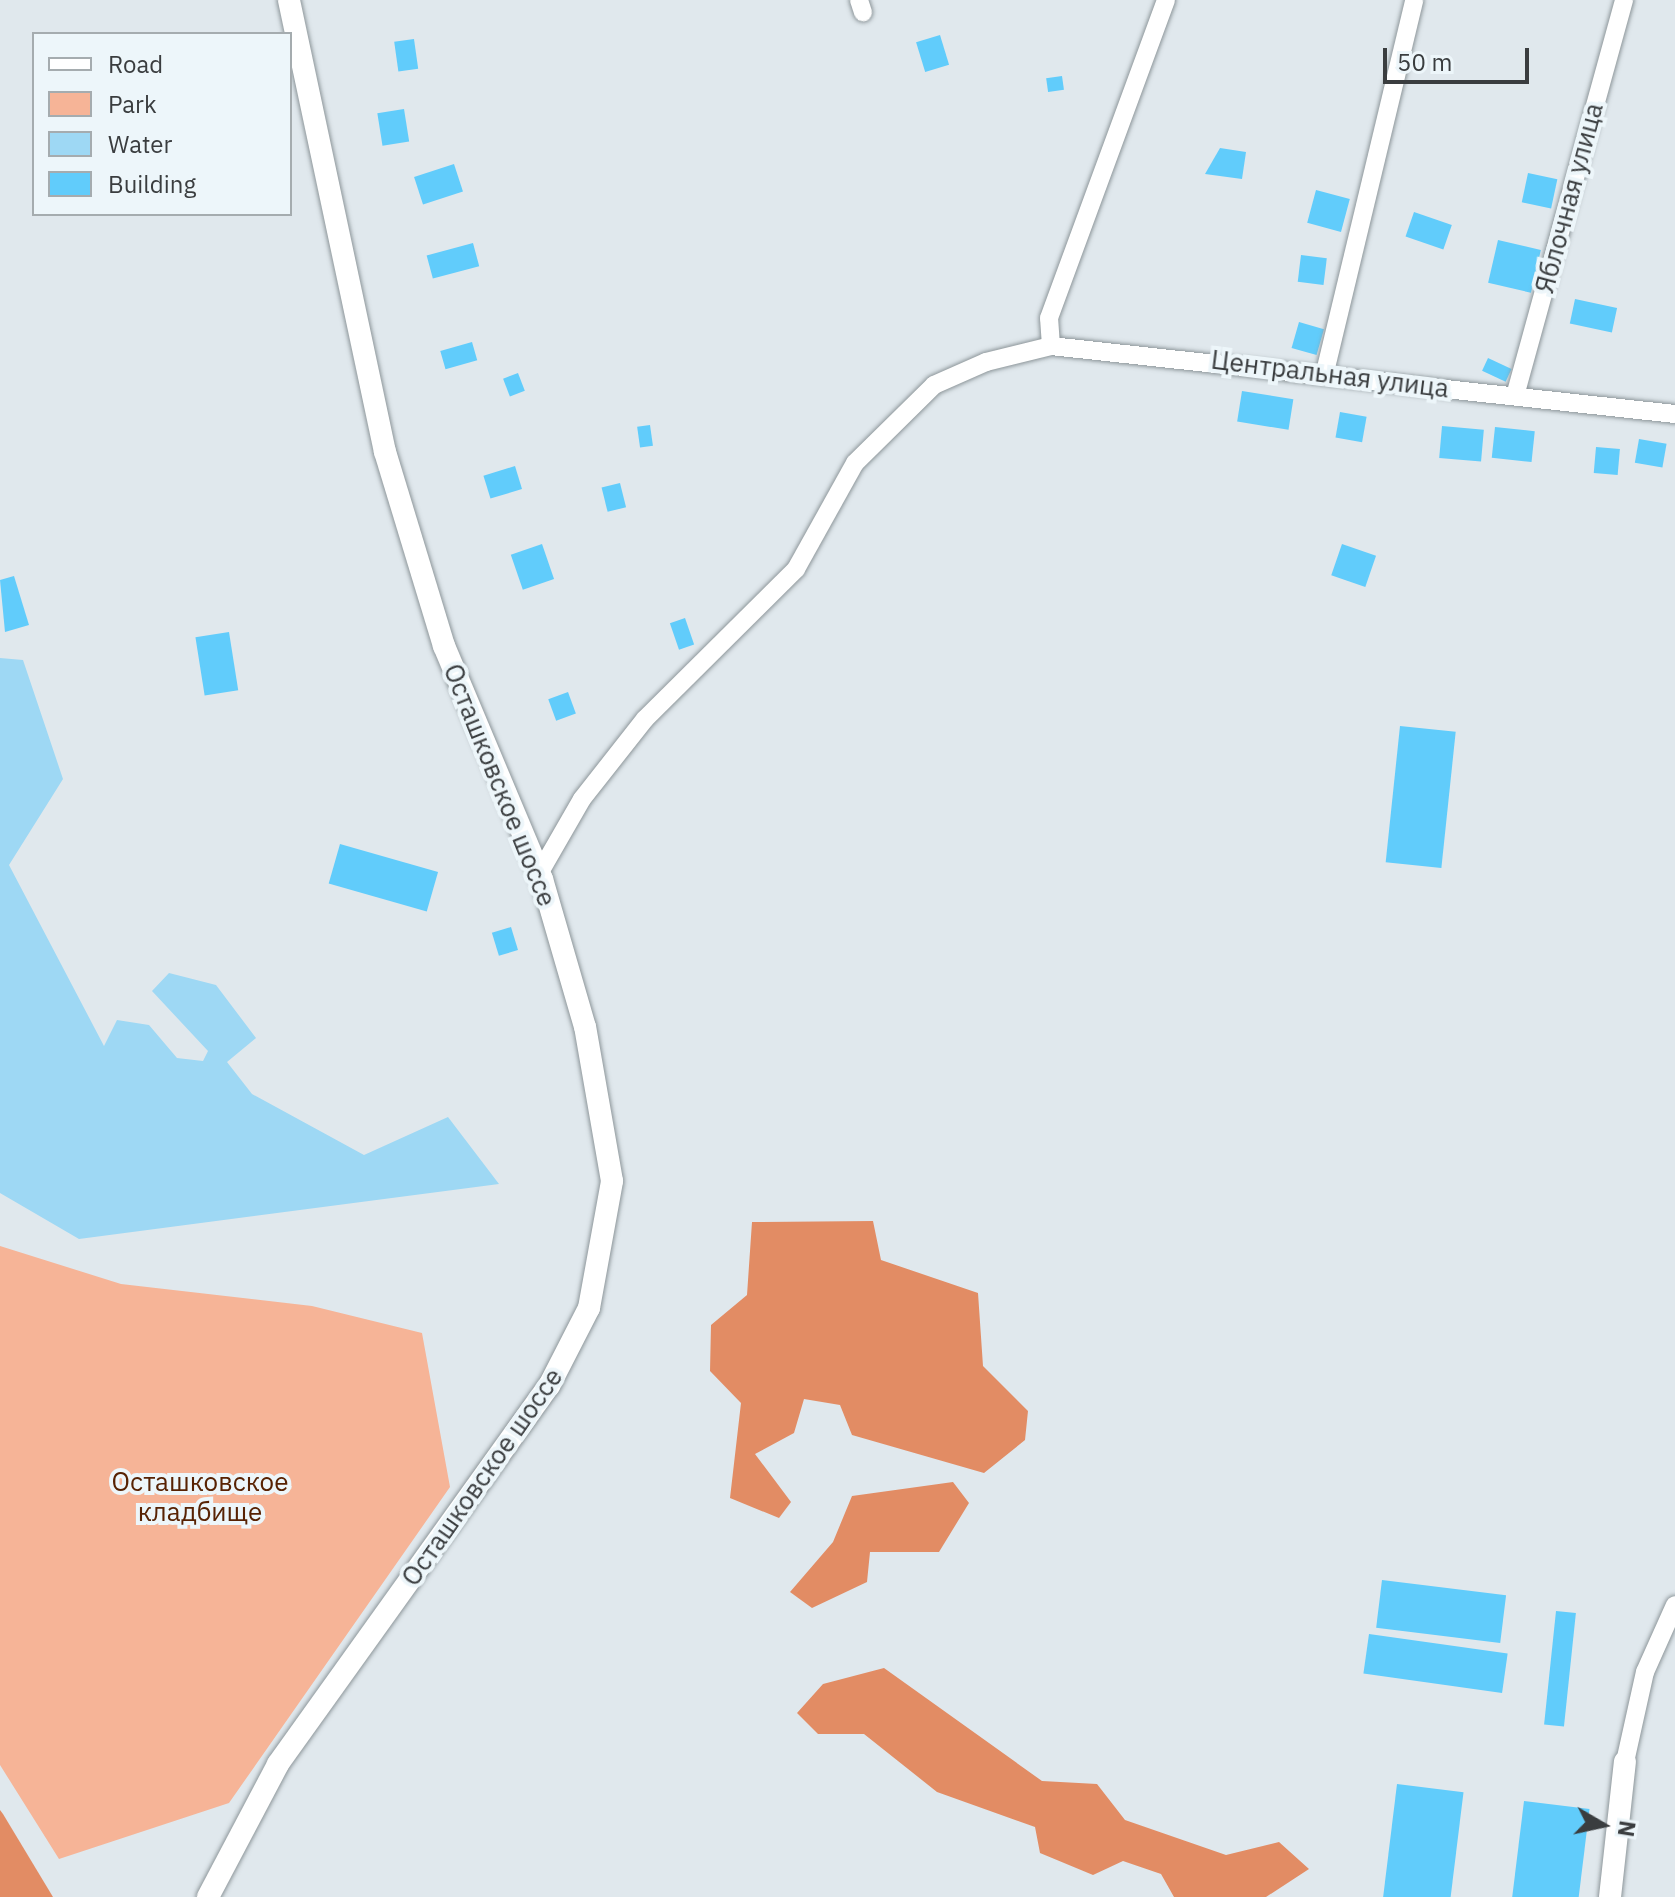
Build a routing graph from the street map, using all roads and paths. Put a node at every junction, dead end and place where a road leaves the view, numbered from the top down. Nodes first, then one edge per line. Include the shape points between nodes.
1 (289, 0) edge
2 (1166, 0) edge
3 (1414, 0) edge
4 (1624, 0) edge
5 (1051, 346) junction
6 (1325, 372) junction
7 (1515, 396) junction
8 (1675, 414) edge
9 (540, 872) junction
10 (1675, 1605) edge
11 (1625, 1762) joint
12 (208, 1897) edge
13 (1610, 1897) edge

1 - 9 street, Осташковское шоссе via 385,452 444,646
2 - 5 street via 1049,318
3 - 6 street
4 - 7 street, Яблочная улица
5 - 6 street, Центральная улица
5 - 9 street, Центральная улица via 986,362 934,385 855,463 796,569 645,719 582,799
6 - 7 street, Центральная улица
7 - 8 street, Центральная улица
9 - 12 street, Осташковское шоссе via 585,1027 612,1181 589,1308 549,1386 278,1764
10 - 11 street via 1645,1672
11 - 13 street

